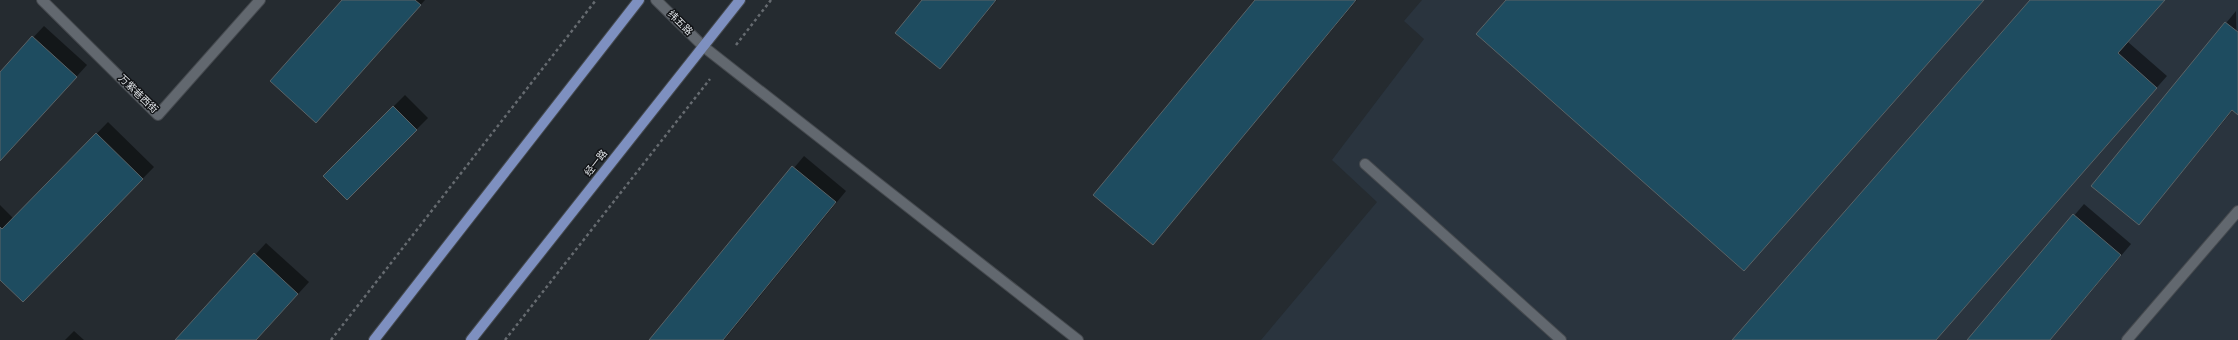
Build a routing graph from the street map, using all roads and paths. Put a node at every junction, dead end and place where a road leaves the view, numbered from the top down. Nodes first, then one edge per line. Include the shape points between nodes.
1 (42, 0) edge
2 (260, 0) edge
3 (596, 0) edge
4 (639, 0) edge
5 (656, 0) edge
6 (740, 0) edge
7 (771, 0) edge
8 (704, 47) junction
9 (723, 62) junction
10 (1365, 164) dead end
11 (2238, 211) edge
12 (331, 340) edge
13 (374, 340) edge
14 (471, 340) edge
15 (505, 340) edge
16 (1078, 340) edge
17 (1561, 340) edge
18 (2126, 340) edge

1 - 2 street, 万紫巷西街 via 158,115
3 - 12 path
4 - 13 main road
5 - 8 street, 纬五路
6 - 8 main road, 经一路
7 - 9 path
8 - 9 street, 纬五路
8 - 14 main road, 经一路
9 - 15 path
9 - 16 street, 纬五路
10 - 17 street
11 - 18 street

